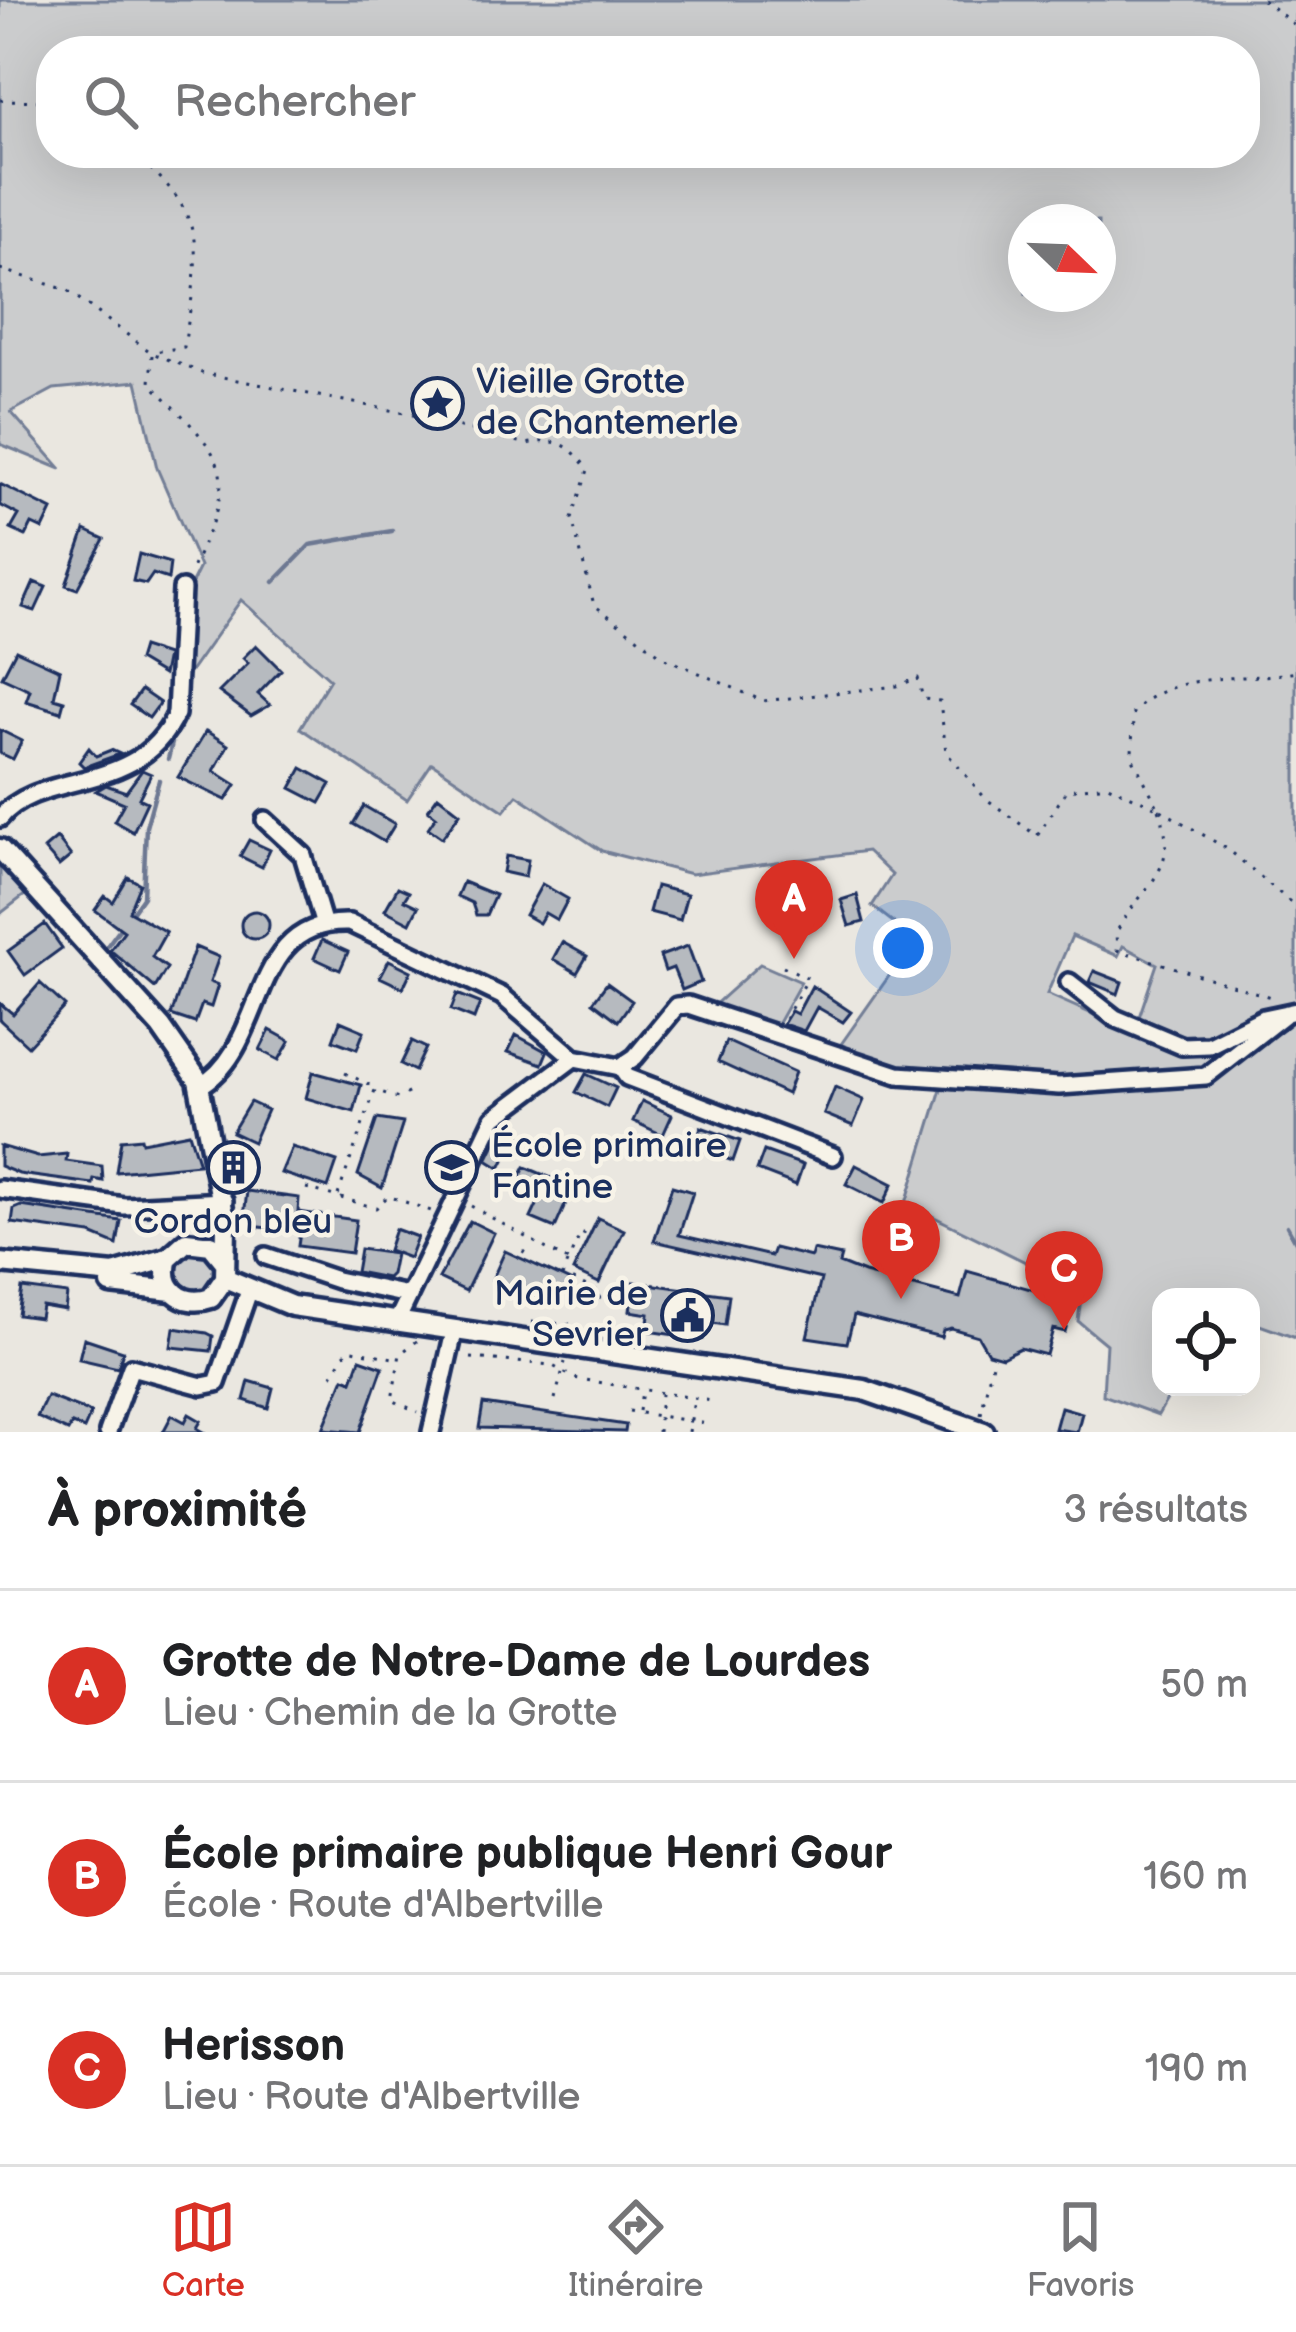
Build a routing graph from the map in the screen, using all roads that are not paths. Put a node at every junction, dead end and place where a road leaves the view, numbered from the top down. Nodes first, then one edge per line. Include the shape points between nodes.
1 (182, 589) road end
2 (0, 818) edge
3 (265, 820) dead end
4 (0, 849) edge
5 (322, 922) junction
6 (1069, 982) dead end
7 (1290, 1013) edge
8 (574, 1058) junction
9 (620, 1067) junction
10 (200, 1086) junction
11 (833, 1156) dead end
12 (0, 1189) edge
13 (224, 1201) junction
14 (192, 1241) junction
15 (266, 1256) dead end
16 (168, 1258) junction
17 (6, 1264) edge
18 (225, 1270) junction
19 (172, 1291) junction
20 (249, 1291) junction
21 (408, 1295) junction
22 (396, 1323) junction
23 (454, 1331) junction
24 (433, 1424) edge
25 (983, 1424) edge
26 (108, 1432) edge

1 - 2 street via 176,714 168,732 101,778 24,800
3 - 5 street via 303,855
4 - 10 main road via 161,1027
5 - 8 street via 350,923 502,996
5 - 10 street via 293,937 230,1057
6 - 7 street via 1115,1018 1182,1046 1209,1045
7 - 9 street via 1206,1076 1059,1086 898,1075 677,1006
8 - 9 street
8 - 21 street via 500,1109
9 - 11 street via 627,1077
10 - 13 main road
12 - 13 street via 124,1205
13 - 14 main road
13 - 18 main road
14 - 16 main road
14 - 18 main road via 212,1245
15 - 21 street
16 - 17 main road via 114,1274
16 - 19 main road
17 - 19 main road
18 - 19 main road via 216,1294 200,1302
18 - 20 main road
20 - 22 main road
20 - 26 street via 217,1383 131,1367
21 - 22 street
22 - 23 main road
23 - 24 street
23 - 25 main road via 864,1390

